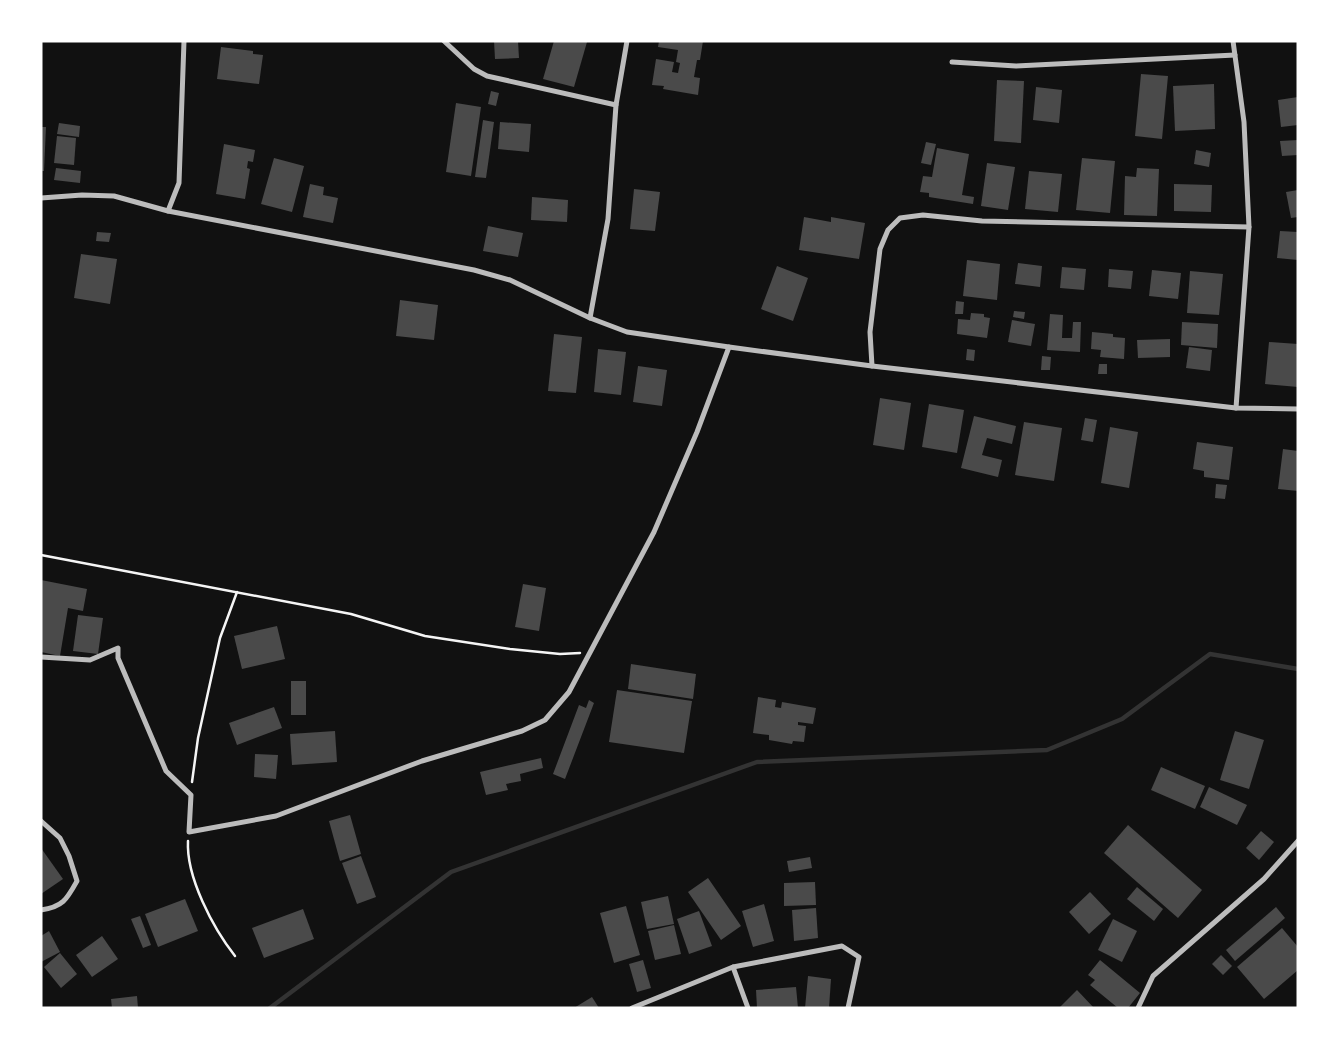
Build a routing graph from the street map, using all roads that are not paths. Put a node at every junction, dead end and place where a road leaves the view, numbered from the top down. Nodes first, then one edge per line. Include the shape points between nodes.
1 (184, 41) edge
2 (444, 41) edge
3 (627, 41) edge
4 (1233, 41) edge
5 (1235, 55) junction
6 (952, 62) dead end
7 (616, 105) junction
8 (41, 198) edge
9 (168, 211) junction
10 (1249, 228) junction
11 (590, 318) junction
12 (729, 348) junction
13 (872, 366) junction
14 (1236, 408) junction
15 (1298, 410) edge
16 (41, 658) edge
17 (41, 821) edge
18 (1298, 841) edge
19 (41, 910) edge
20 (733, 967) junction
21 (632, 1008) edge
22 (748, 1008) edge
23 (848, 1008) edge
24 (1138, 1008) edge

1 - 9 street via 179,183
2 - 7 street via 487,76
3 - 7 street
4 - 5 street
5 - 6 street via 1016,66
5 - 10 street via 1244,122
7 - 11 street via 608,219
8 - 9 street via 114,196
9 - 11 street via 474,270 510,280
10 - 13 street via 982,221 923,215 900,218 888,230 880,248 870,332
10 - 14 street
11 - 12 street via 627,332
12 - 13 street
12 - 16 street via 654,532 569,692 545,720 522,731 422,761 276,816 189,832 191,795 166,771 118,658 118,648 90,660
13 - 14 street
14 - 15 street
17 - 19 street via 60,838 77,881 66,901
18 - 24 street via 1264,879 1153,976
20 - 21 street
20 - 22 street
20 - 23 street via 842,946 859,956

